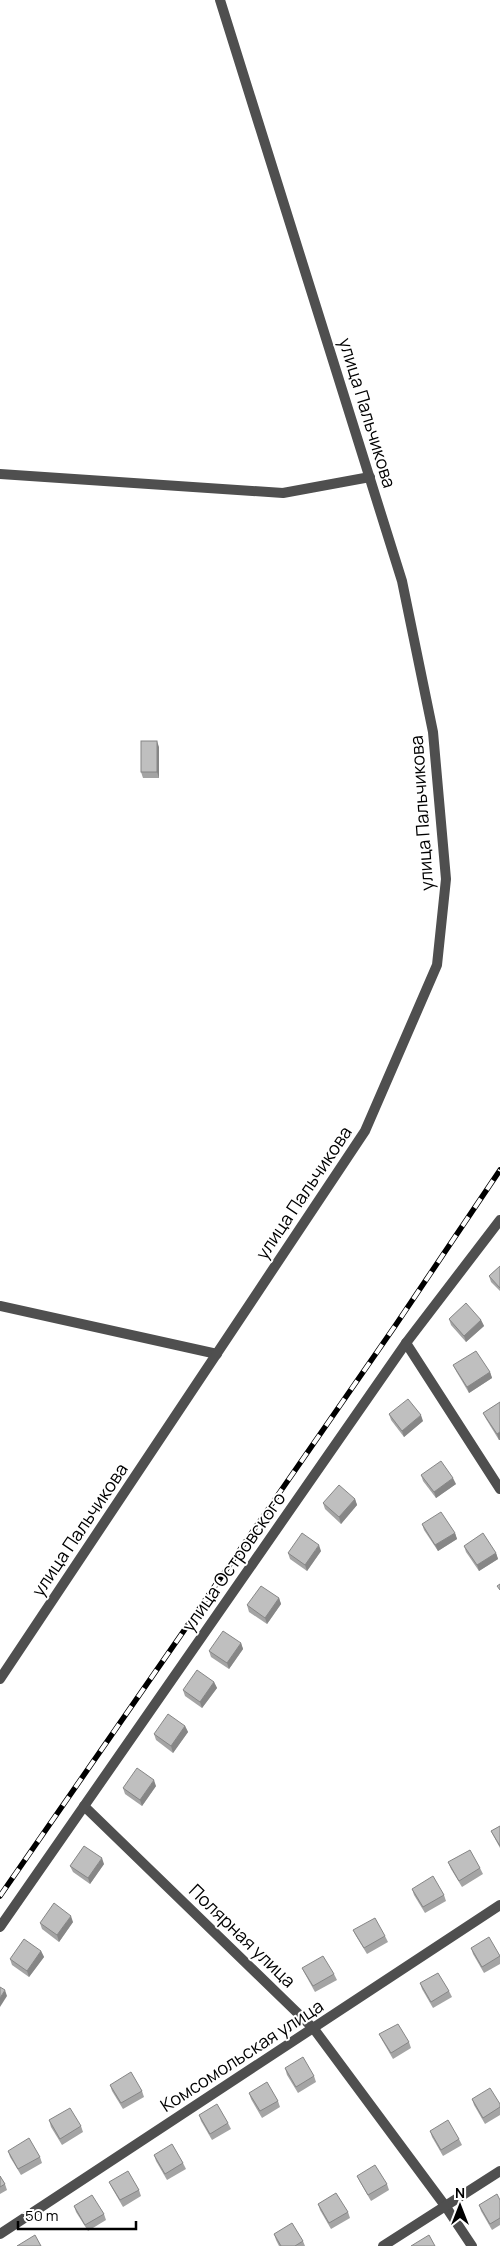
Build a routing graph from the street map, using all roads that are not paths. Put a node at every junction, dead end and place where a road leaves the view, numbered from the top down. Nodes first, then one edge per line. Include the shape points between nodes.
1 (220, 0) edge
2 (0, 474) edge
3 (370, 477) junction
4 (500, 1220) edge
5 (0, 1306) edge
6 (406, 1343) junction
7 (217, 1354) junction
8 (500, 1489) edge
9 (0, 1679) edge
10 (84, 1806) junction
11 (500, 1905) edge
12 (0, 1927) edge
13 (314, 2029) junction
14 (500, 2171) edge
15 (446, 2207) junction
16 (0, 2234) edge
17 (383, 2246) edge
18 (472, 2246) edge

1 - 3 street, улица Пальчикова
2 - 3 street via 283,493
3 - 7 street, улица Пальчикова via 402,580 434,732 446,879 437,965 365,1131
4 - 6 street, улица Островского
5 - 7 street
6 - 8 street
6 - 10 street, улица Островского
7 - 9 street, улица Пальчикова
10 - 12 street, улица Островского
10 - 13 street, Полярная улица
11 - 13 street, Комсомольская улица
13 - 15 street, Полярная улица
13 - 16 street, Комсомольская улица
14 - 15 street
15 - 17 street
15 - 18 street, Полярная улица

